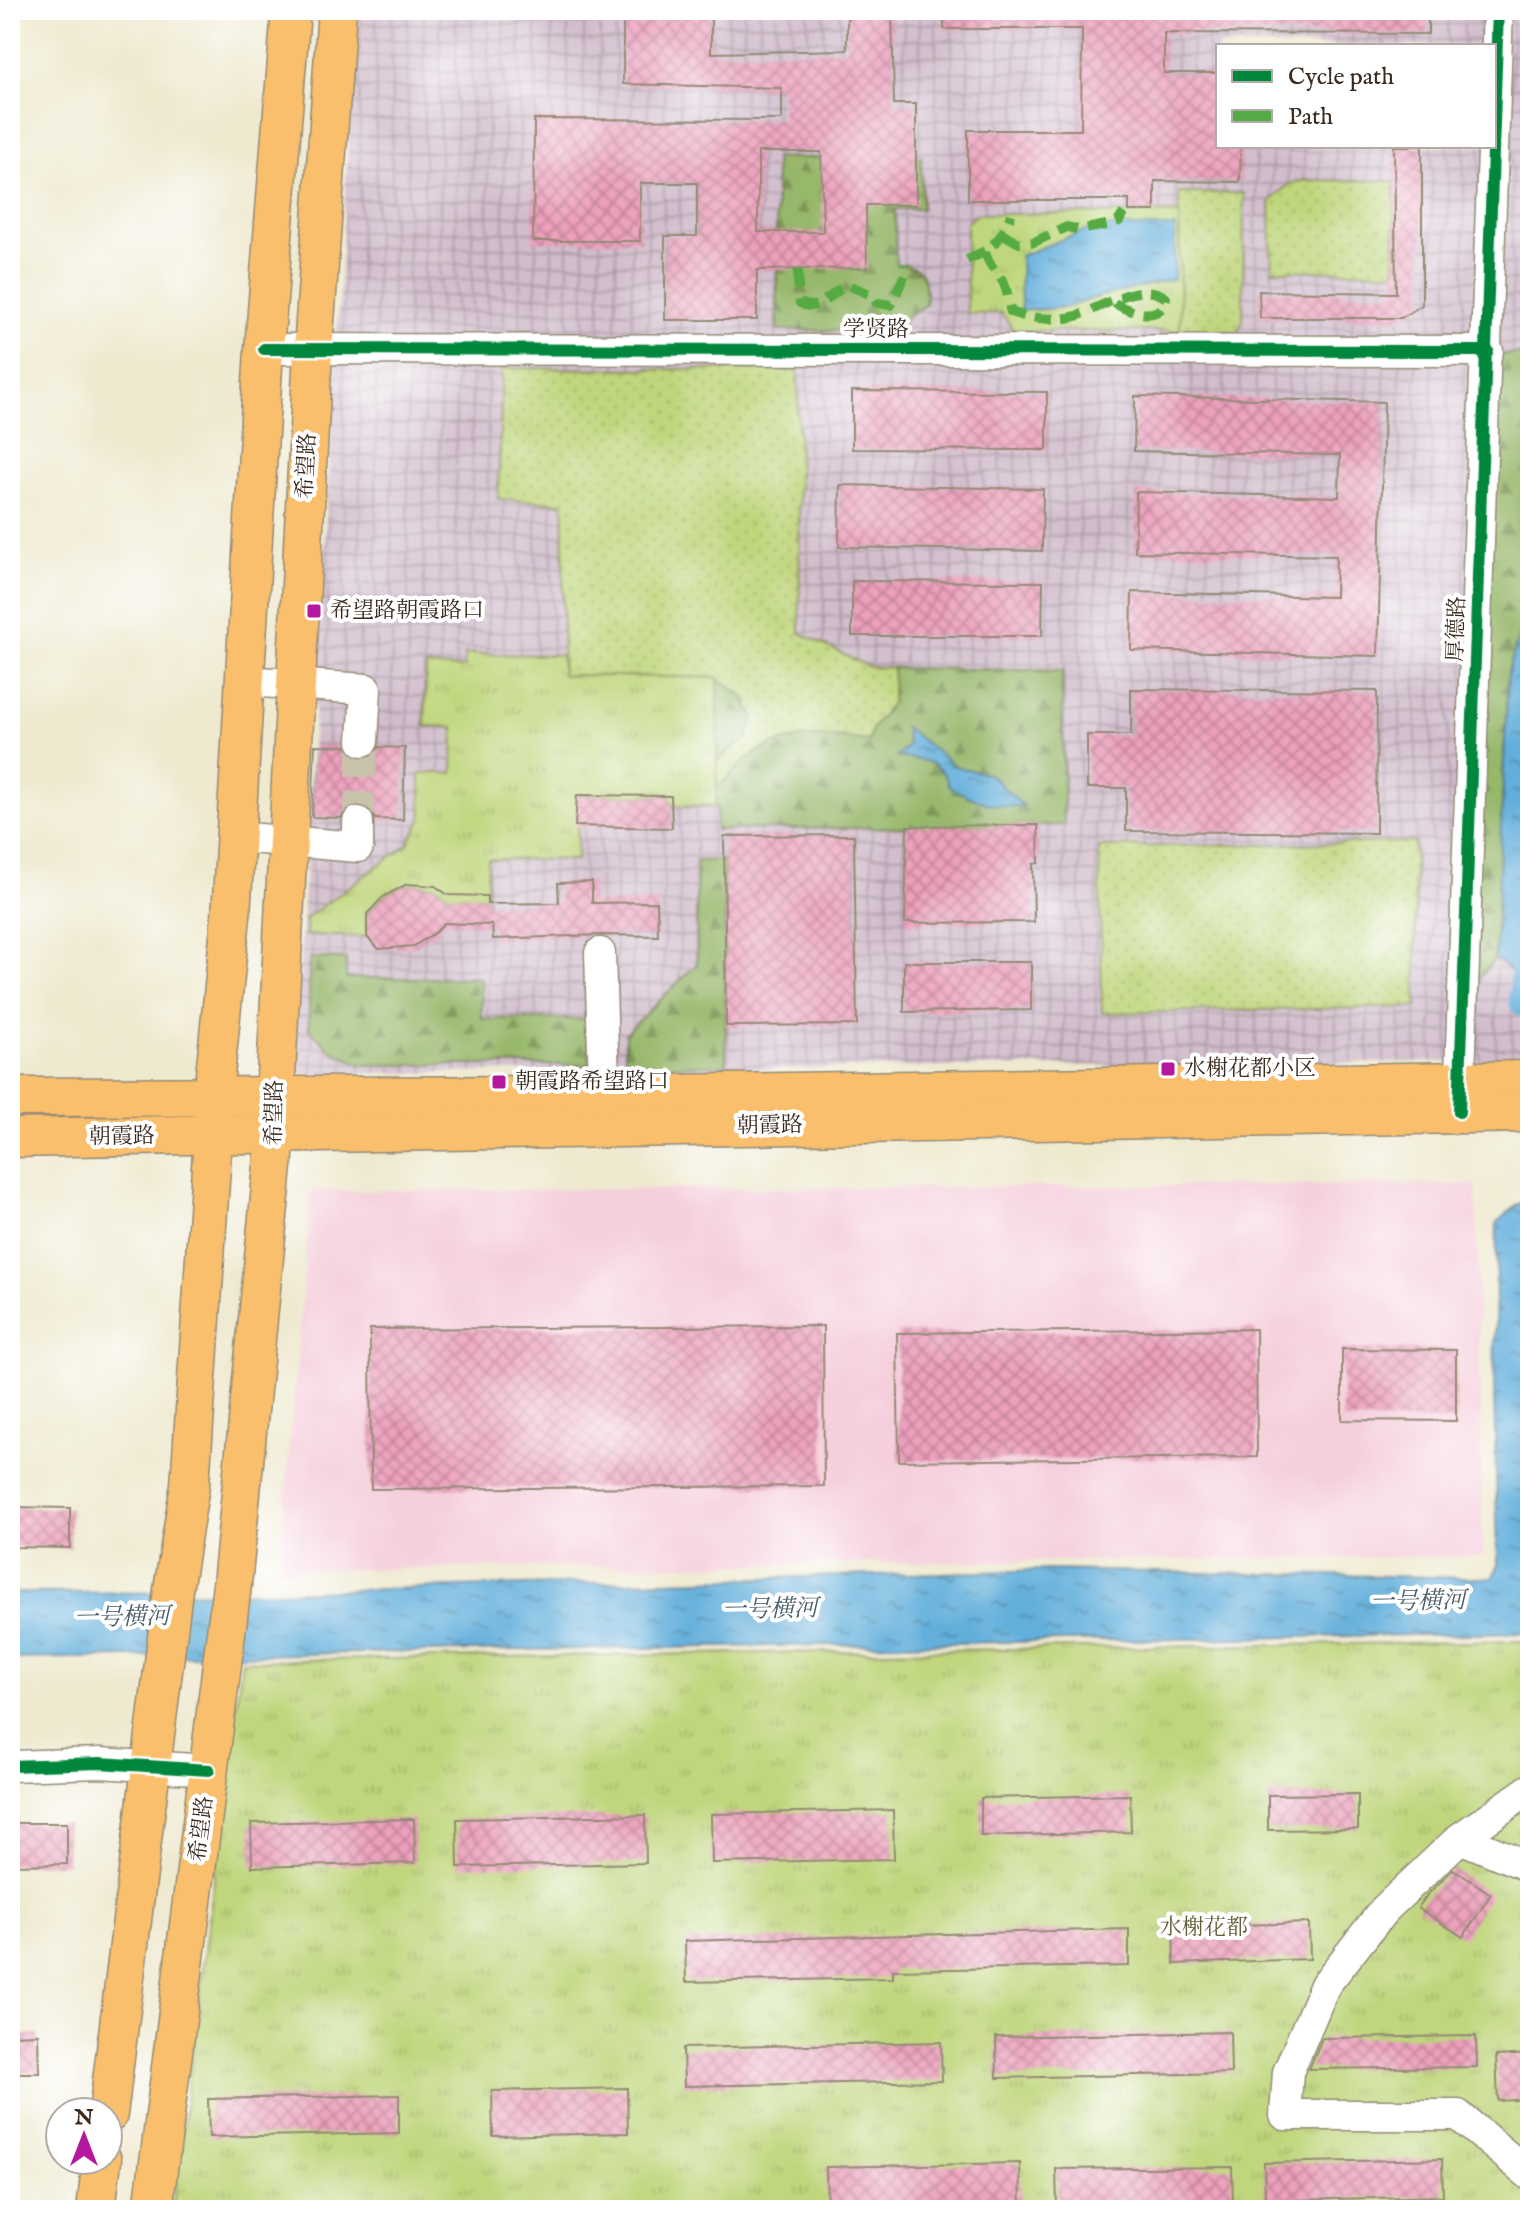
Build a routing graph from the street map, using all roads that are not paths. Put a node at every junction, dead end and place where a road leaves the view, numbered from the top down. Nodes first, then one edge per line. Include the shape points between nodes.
1 (291, 10) edge
2 (337, 10) edge
3 (1498, 10) edge
4 (1496, 78) edge
5 (1494, 148) edge
6 (264, 349) junction
7 (313, 350) junction
8 (1488, 351) junction
9 (244, 681) junction
10 (363, 741) tunnel mouth
11 (358, 822) tunnel mouth
12 (235, 837) junction
13 (600, 953) dead end
14 (1530, 1080) edge
15 (213, 1095) junction
16 (275, 1096) junction
17 (1459, 1096) junction
18 (10, 1097) edge
19 (605, 1112) junction
20 (1530, 1113) edge
21 (276, 1135) junction
22 (213, 1136) junction
23 (10, 1138) edge
24 (152, 1765) junction
25 (10, 1766) edge
26 (209, 1770) junction
27 (1530, 1789) edge
28 (1460, 1838) junction
29 (1530, 1867) edge
30 (110, 2096) edge
31 (1530, 2175) edge
32 (100, 2176) edge
33 (96, 2210) edge
34 (153, 2210) edge

1 - 6 main road
2 - 7 main road, 希望路
3 - 4 street, 厚德路
5 - 8 street, 厚德路
6 - 7 street, 学贤路
6 - 9 main road
7 - 8 street, 学贤路
7 - 16 main road, 希望路
8 - 17 street, 厚德路
9 - 10 street via 366,689
9 - 12 main road
11 - 12 street via 358,847
12 - 15 main road
13 - 19 street
14 - 17 main road, 朝霞路
15 - 16 main road, 朝霞路
15 - 18 main road, 朝霞路
15 - 22 main road
16 - 19 main road, 朝霞路
16 - 21 main road, 希望路
17 - 19 main road, 朝霞路
17 - 20 main road, 朝霞路
19 - 21 main road, 朝霞路
21 - 22 main road, 朝霞路
21 - 26 main road, 希望路
22 - 23 main road, 朝霞路
22 - 24 main road via 190,1485
24 - 25 street
24 - 26 street
24 - 30 main road
26 - 34 main road, 希望路
27 - 28 street
28 - 29 street
28 - 31 street via 1384,1910 1325,1985 1288,2072 1285,2115 1458,2115
32 - 33 main road

